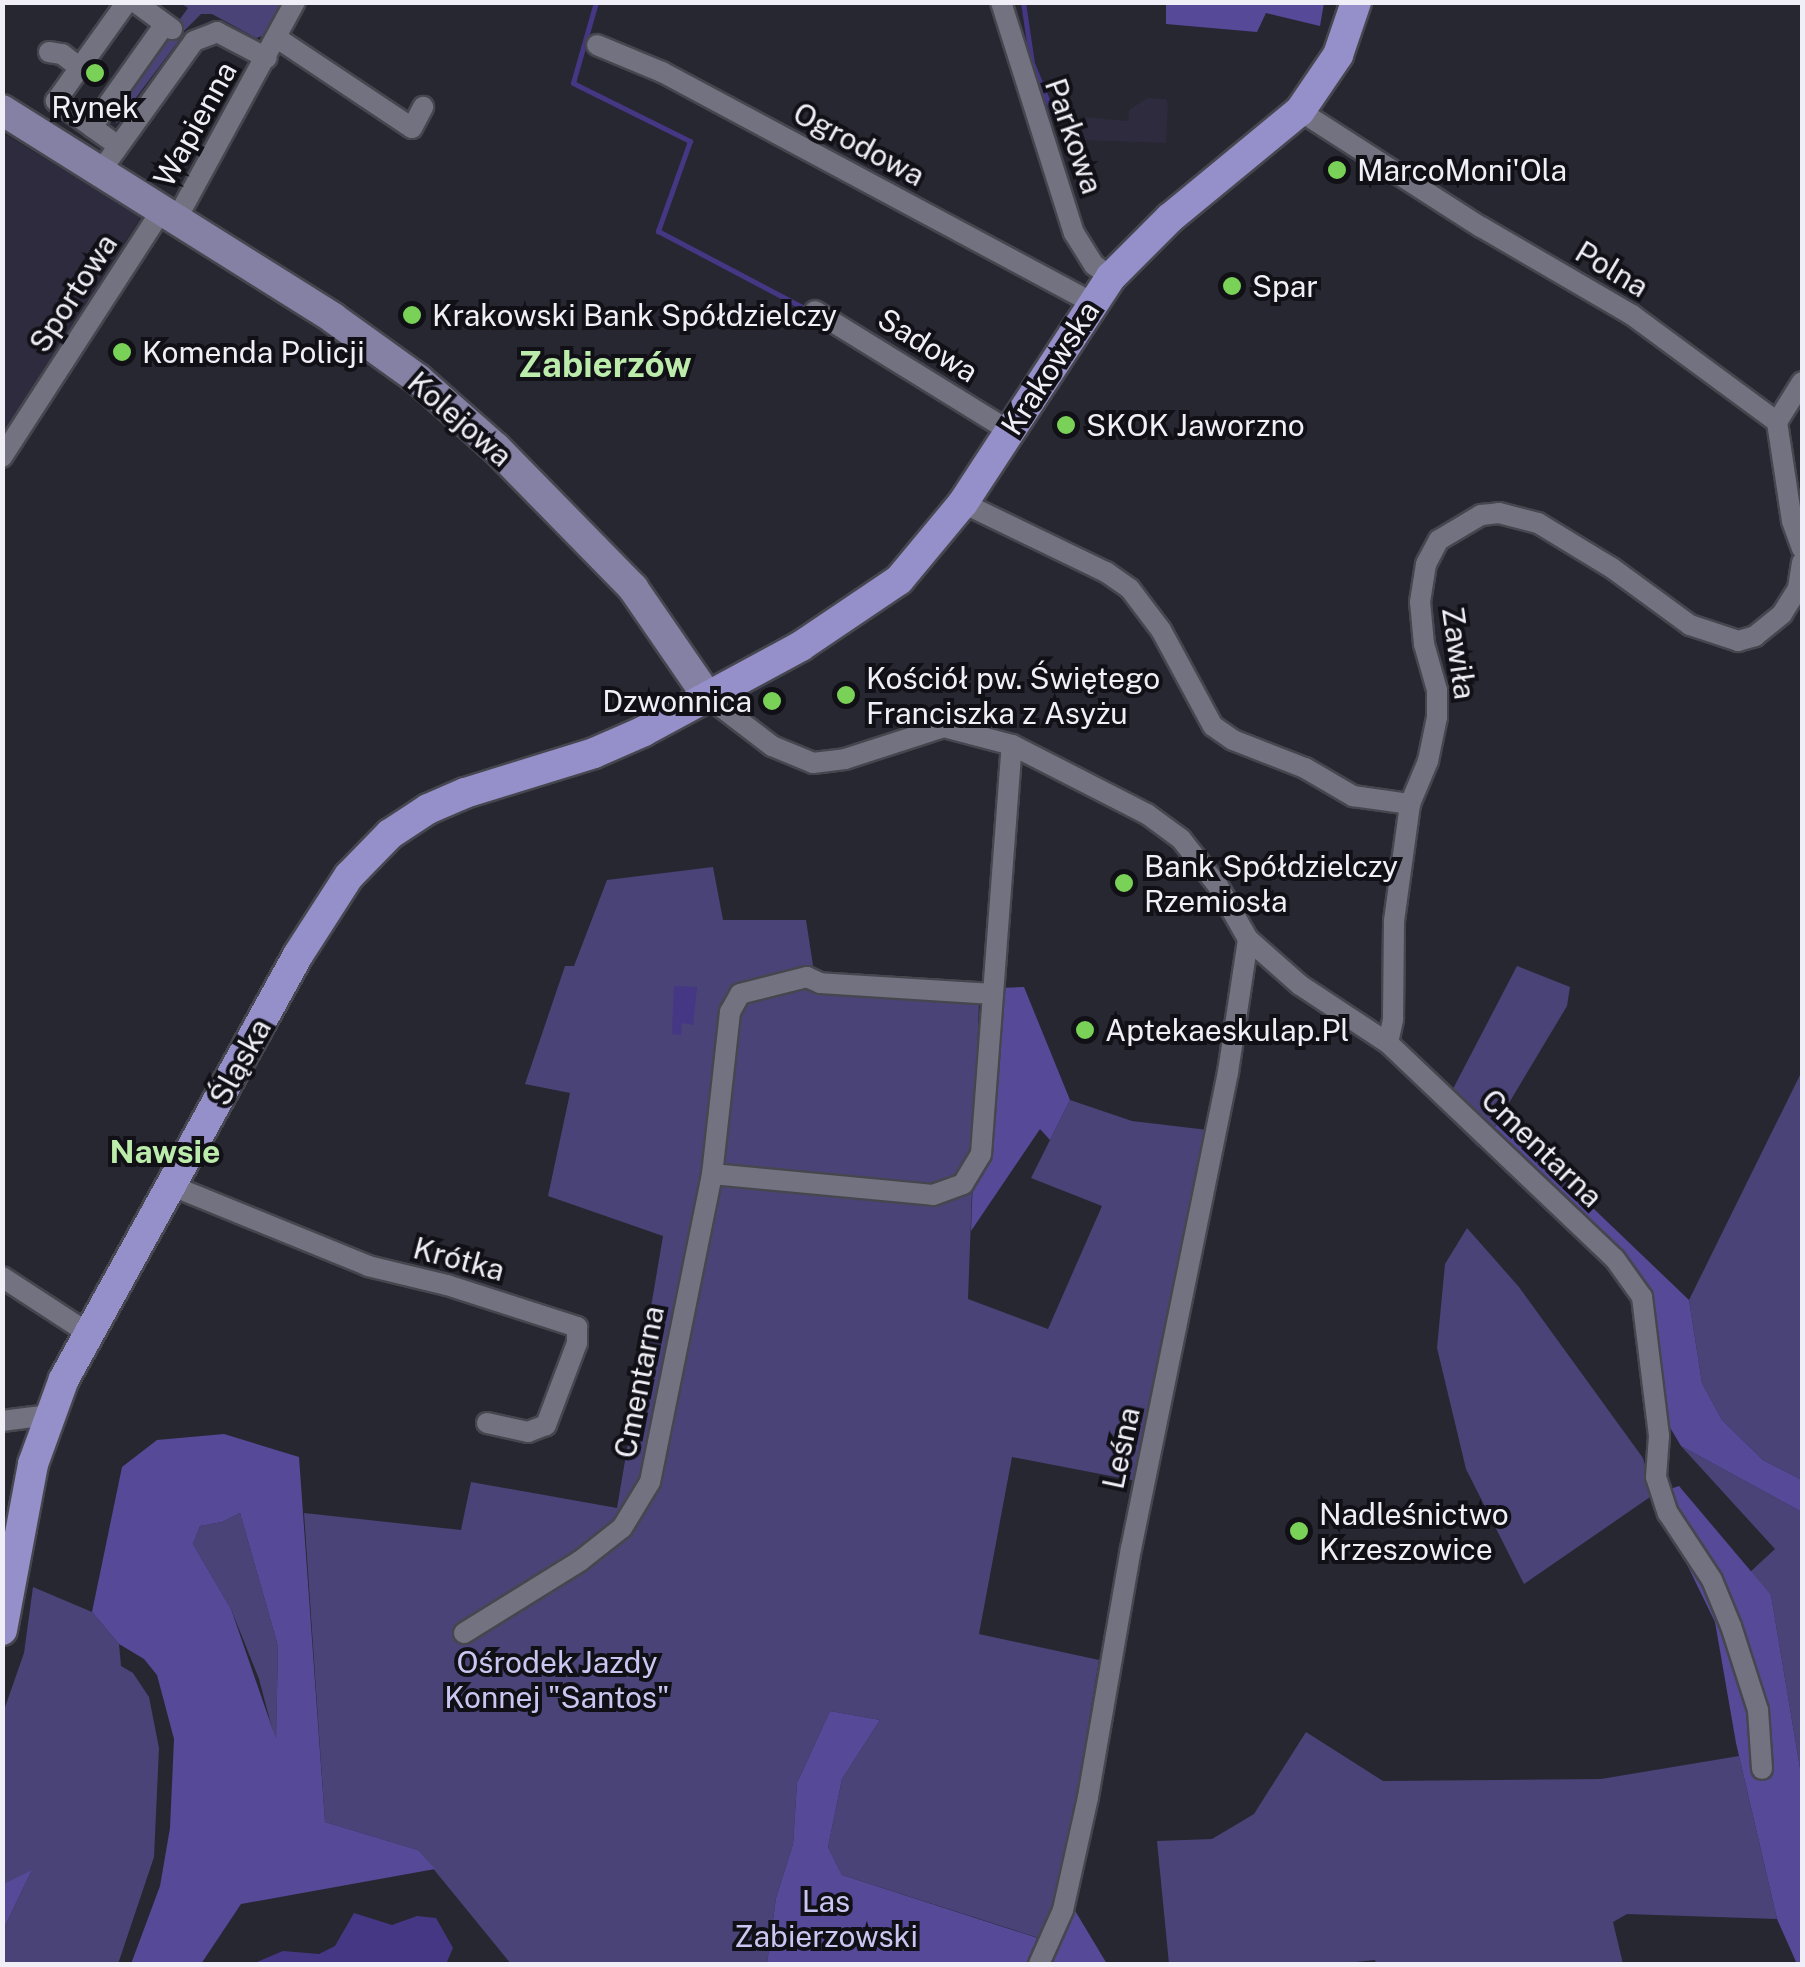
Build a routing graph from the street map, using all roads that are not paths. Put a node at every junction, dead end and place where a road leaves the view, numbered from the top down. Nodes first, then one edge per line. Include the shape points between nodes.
1 (127, 2) edge
2 (295, 2) edge
3 (1001, 2) edge
4 (1356, 2) edge
5 (156, 14) edge
6 (277, 38) junction
7 (597, 45) dead end
8 (48, 52) dead end
9 (267, 58) junction
10 (80, 68) junction
11 (423, 107) dead end
12 (2, 110) edge
13 (1300, 110) junction
14 (100, 172) junction
15 (169, 215) junction
16 (1110, 277) junction
17 (1090, 302) junction
18 (816, 311) dead end
19 (1802, 382) edge
20 (1776, 422) junction
21 (1009, 431) junction
22 (2, 458) edge
23 (963, 503) junction
24 (1802, 548) edge
25 (1802, 562) edge
26 (708, 697) junction
27 (1012, 745) junction
28 (1410, 804) junction
29 (1248, 939) junction
30 (993, 994) junction
31 (1388, 1043) junction
32 (712, 1174) junction
33 (170, 1185) junction
34 (2, 1276) edge
35 (88, 1334) junction
36 (48, 1415) junction
37 (2, 1420) edge
38 (487, 1424) dead end
39 (2, 1630) edge
40 (464, 1633) dead end
41 (1762, 1769) dead end
42 (1039, 1964) edge

1 - 10 street
2 - 6 street, Wapienna
3 - 16 street, Parkowa via 1074,233
4 - 13 main road, Krakowska via 1338,56
5 - 10 street via 107,133 56,101
6 - 9 street, Wapienna
6 - 11 street via 412,128
7 - 17 street, Ogrodowa via 662,72
8 - 10 street
9 - 14 street, Wapienna via 217,32 194,42
9 - 15 street, Wapienna
12 - 14 street, Kolejowa
13 - 16 main road, Krakowska
13 - 20 street, Polna via 1632,315
14 - 15 street, Kolejowa
15 - 22 street, Sportowa
15 - 26 street, Kolejowa via 333,318 418,379 496,448 633,588
16 - 17 main road, Krakowska
17 - 21 main road, Krakowska
18 - 21 street, Sadowa
19 - 20 street
20 - 24 street
21 - 23 main road, Krakowska
23 - 26 main road, Krakowska via 918,561 880,596
23 - 28 street via 1130,589 1161,630 1213,726 1353,796
25 - 28 street, Zawiła via 1798,588 1782,614 1738,641 1690,625 1538,523 1500,514 1456,526 1426,564 1420,602 1437,717
26 - 27 street, Cmentarna via 772,746 814,763 845,760 944,727
26 - 33 main road, Śląska via 594,753 465,792 376,847 349,876 298,956
27 - 29 street, Cmentarna via 1147,814 1180,839
27 - 30 street
28 - 31 street, Zawiła via 1394,921
29 - 31 street, Cmentarna via 1300,985
29 - 42 street, Leśna via 1088,1797 1063,1910
30 - 32 street, Cmentarna via 807,977 740,994 730,1012
30 - 32 street via 981,1154 963,1184 933,1195
31 - 41 street, Cmentarna via 1614,1259 1642,1297 1660,1436 1656,1477 1668,1513 1712,1580 1731,1626 1758,1710
32 - 40 street, Cmentarna via 650,1482 622,1528
33 - 35 main road, Śląska
33 - 38 street, Krótka via 368,1266 577,1327 546,1425 528,1432
34 - 35 street
35 - 36 main road, Śląska
36 - 37 street
36 - 39 main road, Śląska via 25,1497

